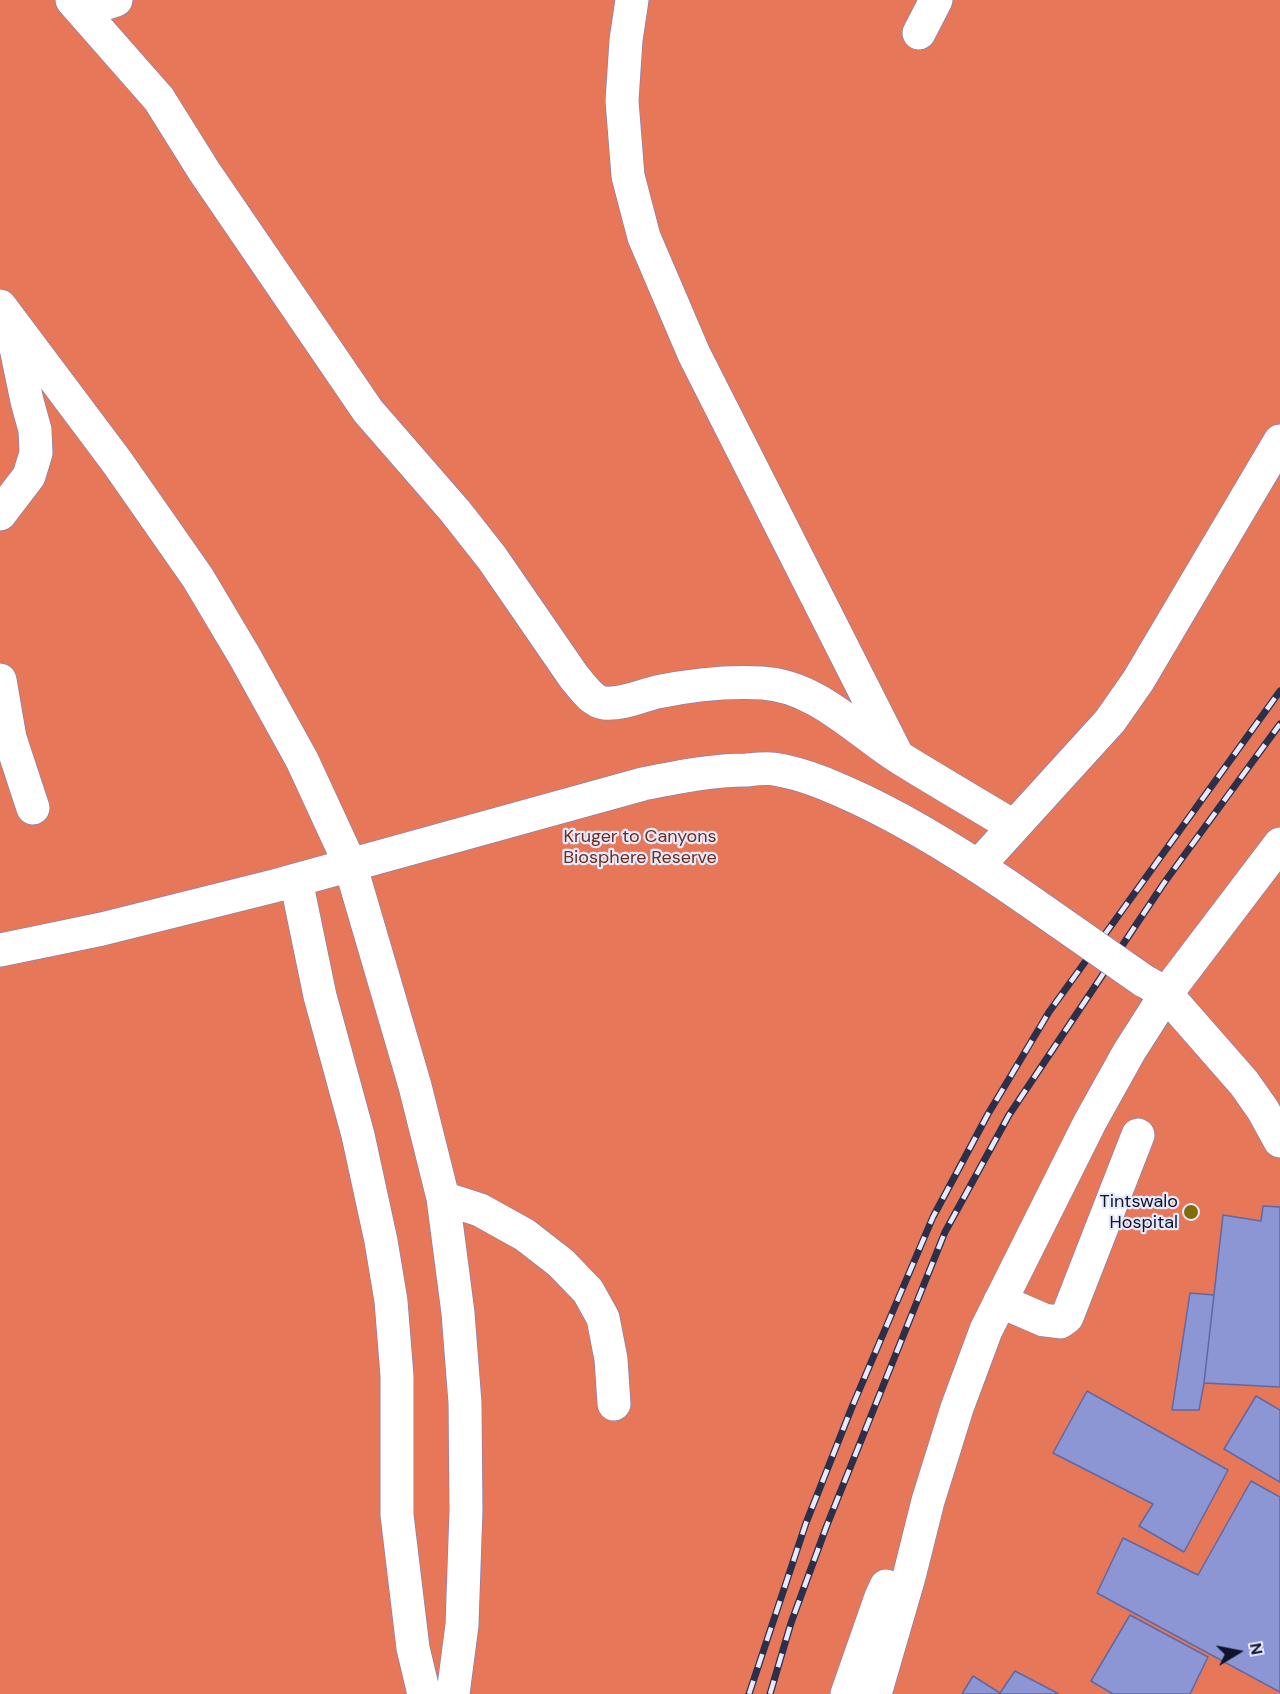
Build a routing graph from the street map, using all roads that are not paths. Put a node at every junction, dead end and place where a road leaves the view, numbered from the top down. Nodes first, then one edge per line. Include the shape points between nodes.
1 (116, 0) edge
2 (632, 0) edge
3 (936, 0) edge
4 (77, 5) edge
5 (919, 33) dead end
6 (5, 313) edge
7 (1280, 441) edge
8 (0, 514) edge
9 (0, 680) edge
10 (899, 757) junction
11 (33, 808) dead end
12 (1013, 826) junction
13 (1280, 844) edge
14 (350, 864) junction
15 (978, 865) junction
16 (296, 880) junction
17 (0, 950) edge
18 (1155, 988) junction
19 (1138, 1135) dead end
20 (1280, 1141) edge
21 (443, 1198) junction
22 (1000, 1301) junction
23 (614, 1404) dead end
24 (928, 1501) junction
25 (424, 1694) edge
26 (453, 1694) edge
27 (847, 1694) edge
28 (875, 1694) edge

1 - 4 street
2 - 10 street via 622,101 628,176 644,237 694,354
3 - 5 street
4 - 10 street via 159,99 368,411 492,558 587,693 602,703 614,703 724,682 787,686 809,695
6 - 8 street via 34,430 36,453 30,476
6 - 14 street via 198,578 302,760
7 - 12 street via 1138,681 1110,721
9 - 11 street via 10,738
10 - 12 street
12 - 15 street
13 - 18 street
14 - 15 street via 644,784 705,772 773,769 834,788 897,817
14 - 16 street
14 - 21 street via 415,1086
15 - 18 street, bridge
16 - 17 street via 102,929
16 - 25 street via 320,996 358,1135 391,1301 397,1515 411,1636
18 - 20 street via 1244,1083
18 - 22 street via 1129,1052
19 - 22 street via 1067,1317 1060,1322 1044,1320
21 - 23 street via 480,1210 525,1235 588,1291 603,1318
21 - 26 street via 465,1403 462,1625
22 - 24 street via 957,1408
24 - 27 street via 881,1597
24 - 28 street

